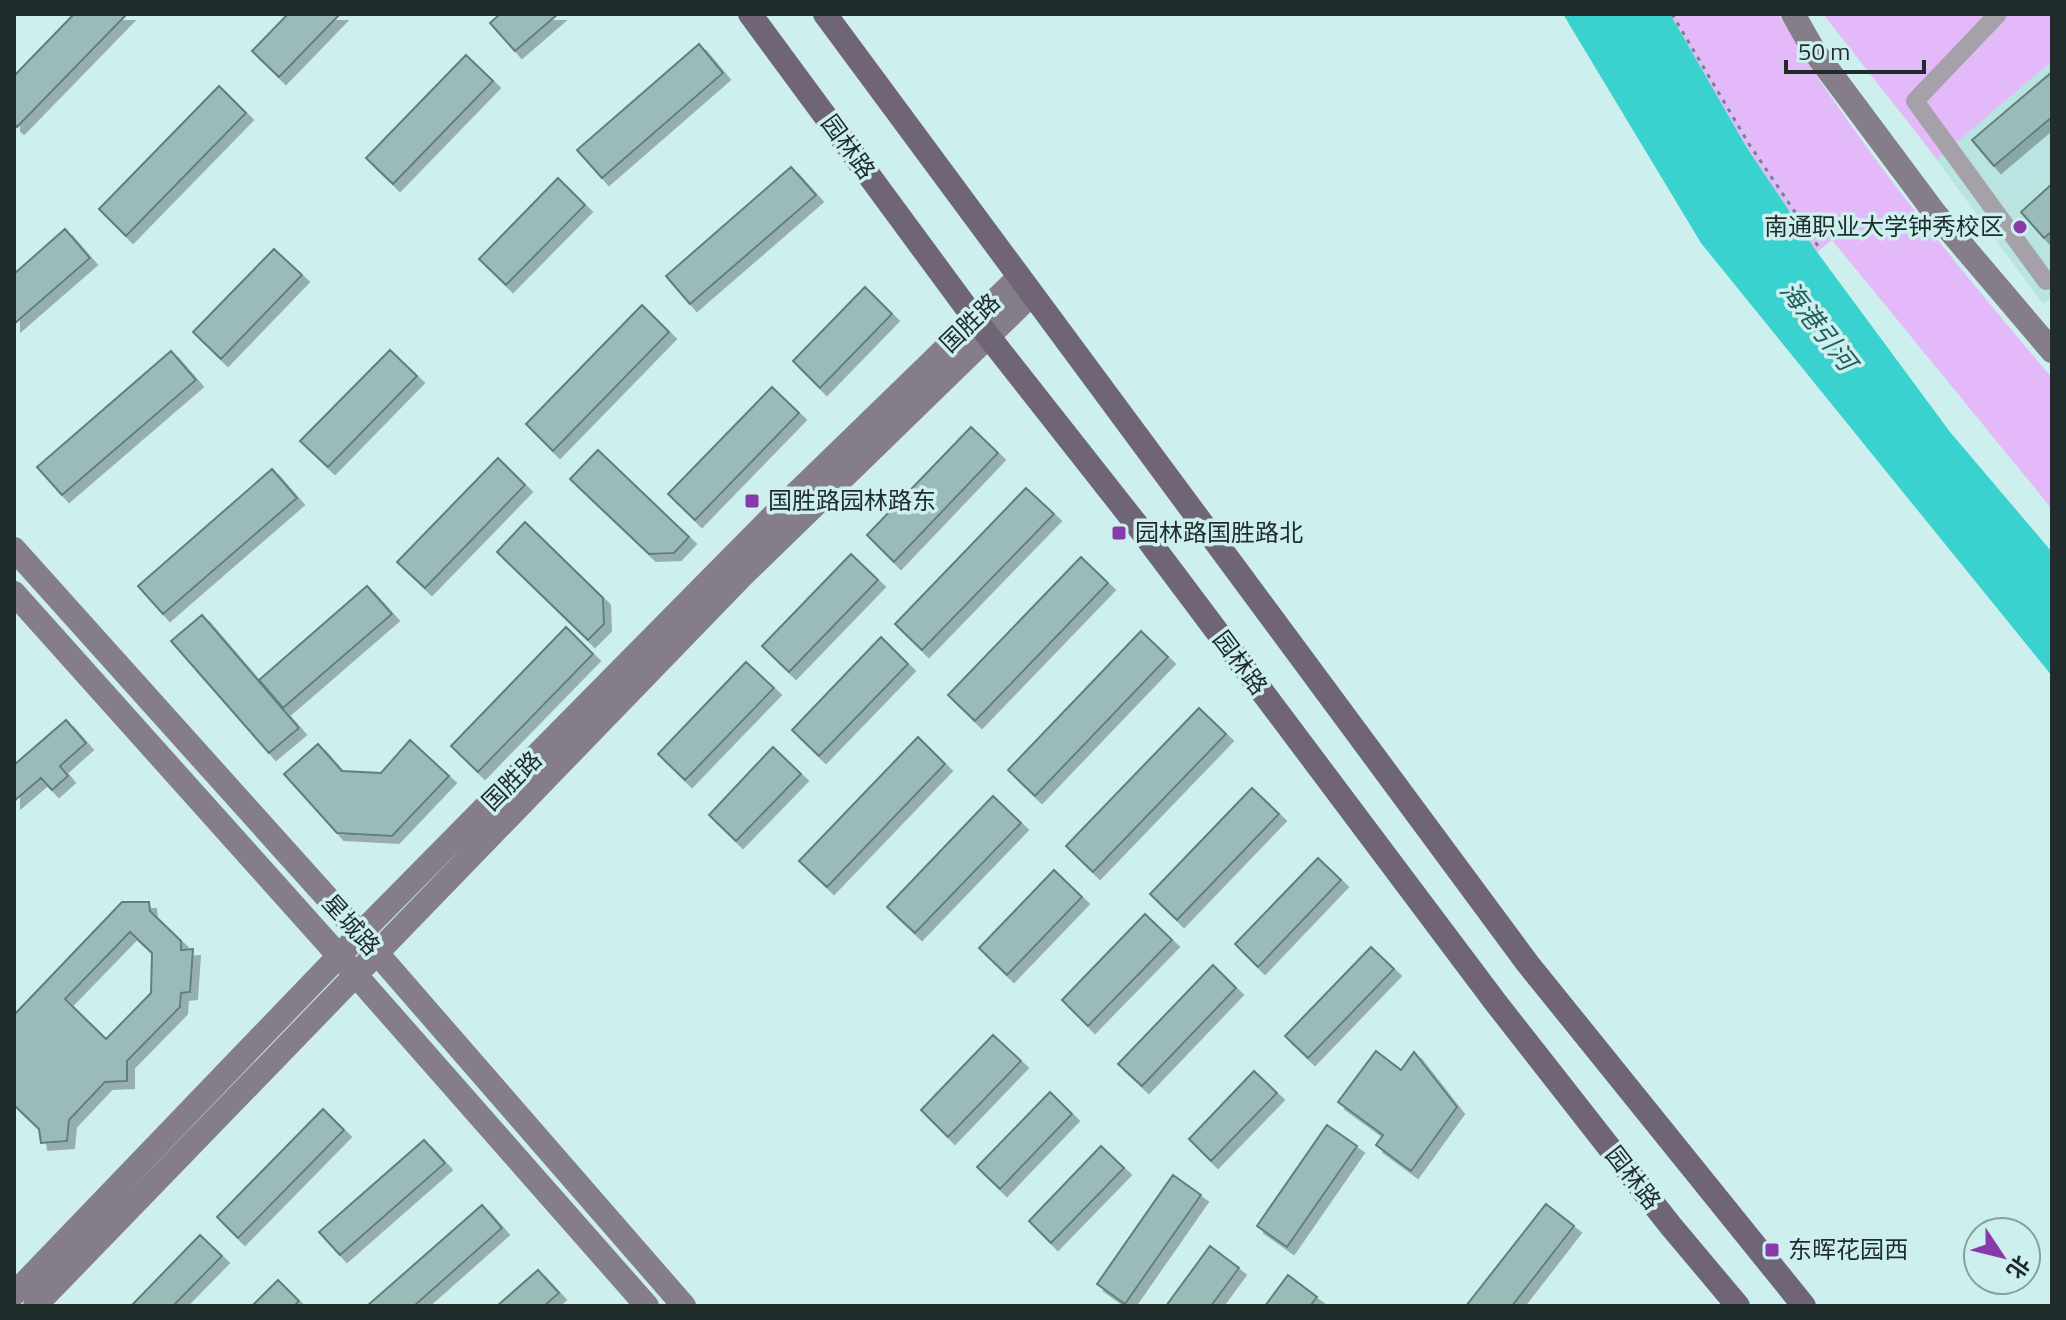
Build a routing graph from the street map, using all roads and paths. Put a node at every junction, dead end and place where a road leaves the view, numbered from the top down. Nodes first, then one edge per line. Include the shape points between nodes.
1 (750, 14) edge
2 (825, 14) edge
3 (1672, 14) edge
4 (1793, 14) edge
5 (1998, 14) edge
6 (1820, 249) dead end
7 (2046, 281) dead end
8 (1025, 285) junction
9 (981, 327) junction
10 (2052, 351) edge
11 (14, 549) edge
12 (14, 593) edge
13 (367, 944) junction
14 (347, 966) junction
15 (14, 1294) edge
16 (35, 1306) edge
17 (647, 1306) edge
18 (684, 1306) edge
19 (1738, 1306) edge
20 (1804, 1306) edge

1 - 9 main road, 园林路
2 - 8 main road
3 - 6 path via 1749,144
4 - 10 street via 1814,51 1934,212
5 - 7 street via 1915,101
8 - 9 street, 国胜路
8 - 20 main road via 1528,964
9 - 13 street, 国胜路 via 743,575
9 - 19 main road, 园林路 via 1147,538 1496,1003
11 - 13 street, 星城路
12 - 14 street, 星城路
13 - 14 street, 国胜路
13 - 18 street, 星城路
14 - 15 street, 国胜路
14 - 16 street, 国胜路
14 - 17 street, 星城路

